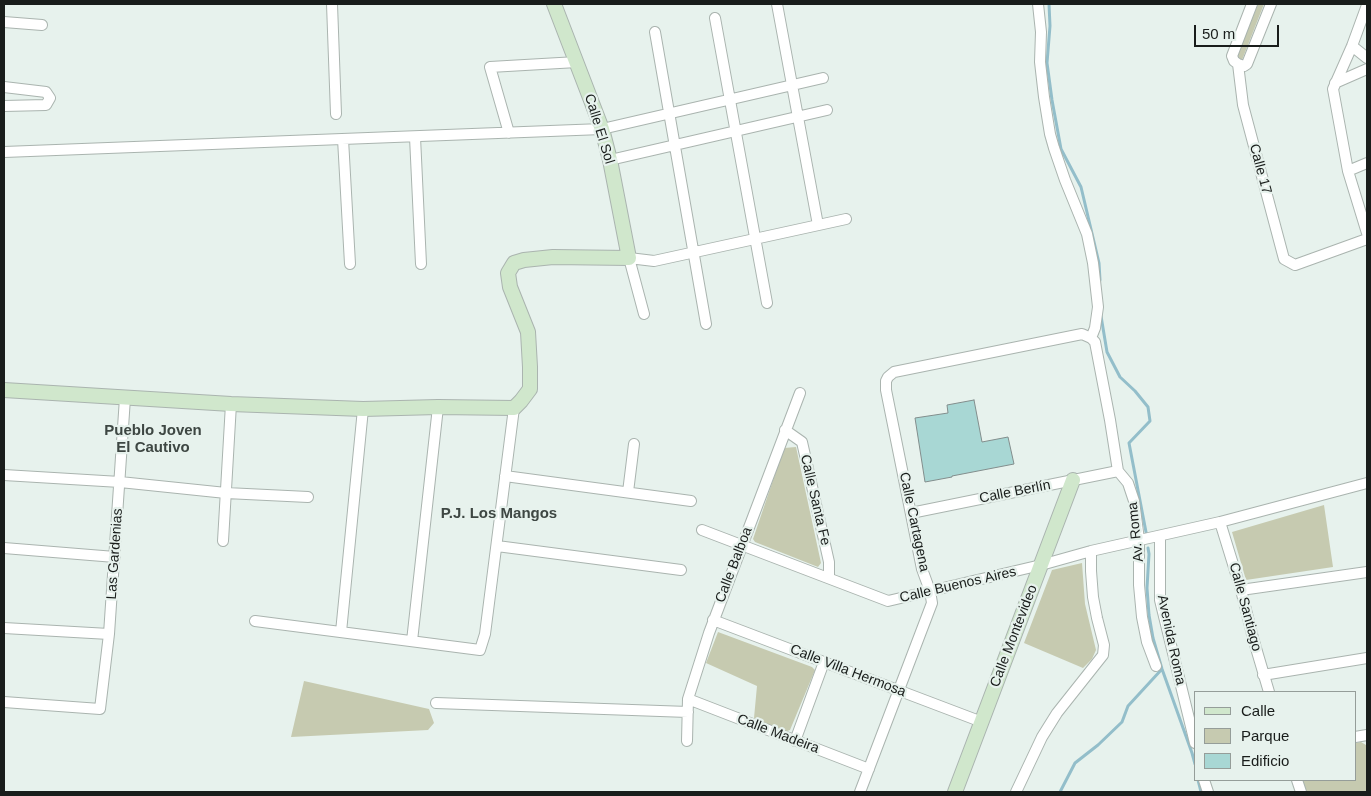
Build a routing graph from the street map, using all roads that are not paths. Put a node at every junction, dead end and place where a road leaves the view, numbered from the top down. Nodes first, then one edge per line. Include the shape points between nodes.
1 (332, 4) edge
2 (554, 4) edge
3 (778, 4) edge
4 (1038, 4) edge
5 (1252, 4) edge
6 (1272, 4) edge
7 (1367, 5) edge
8 (715, 18) dead end
9 (4, 22) edge
10 (42, 26) dead end
11 (655, 32) dead end
12 (1352, 46) junction
13 (1367, 58) edge
14 (577, 62) junction
15 (1238, 64) junction
16 (1367, 69) edge
17 (823, 78) dead end
18 (1335, 83) junction
19 (793, 85) junction
20 (4, 87) edge
21 (729, 99) junction
22 (4, 106) edge
23 (827, 110) dead end
24 (669, 113) junction
25 (336, 114) dead end
26 (799, 116) junction
27 (602, 129) junction
28 (735, 132) junction
29 (509, 133) junction
30 (414, 137) junction
31 (343, 140) junction
32 (675, 146) junction
33 (4, 152) edge
34 (610, 160) junction
35 (1367, 163) edge
36 (1348, 171) junction
37 (846, 219) dead end
38 (818, 225) junction
39 (1367, 233) edge
40 (756, 238) junction
41 (1367, 239) edge
42 (694, 252) junction
43 (628, 258) junction
44 (350, 264) dead end
45 (421, 264) dead end
46 (767, 303) dead end
47 (644, 314) dead end
48 (706, 324) dead end
49 (1093, 340) junction
50 (4, 390) edge
51 (800, 393) dead end
52 (125, 398) junction
53 (230, 404) junction
54 (438, 407) junction
55 (514, 408) junction
56 (363, 409) junction
57 (785, 430) junction
58 (634, 444) dead end
59 (1118, 471) junction
60 (4, 475) edge
61 (505, 476) junction
62 (1073, 480) junction
63 (120, 482) junction
64 (1367, 483) edge
65 (628, 492) junction
66 (226, 493) junction
67 (308, 497) dead end
68 (691, 501) dead end
69 (911, 513) junction
70 (1220, 522) junction
71 (702, 530) dead end
72 (1160, 536) junction
73 (1139, 540) junction
74 (223, 541) dead end
75 (742, 545) junction
76 (497, 546) junction
77 (4, 548) edge
78 (1091, 551) junction
79 (116, 557) junction
80 (1040, 565) junction
81 (681, 570) dead end
82 (1367, 572) edge
83 (829, 578) junction
84 (1241, 590) junction
85 (930, 591) junction
86 (713, 620) junction
87 (255, 621) dead end
88 (4, 628) edge
89 (341, 632) junction
90 (109, 634) junction
91 (412, 641) junction
92 (1367, 658) edge
93 (824, 662) junction
94 (1156, 666) dead end
95 (1263, 675) junction
96 (899, 690) junction
97 (1269, 691) edge
98 (688, 699) junction
99 (4, 702) edge
100 (436, 703) dead end
101 (688, 712) junction
102 (982, 722) junction
103 (1194, 739) edge
104 (688, 741) dead end
105 (795, 741) junction
106 (869, 769) junction
107 (860, 792) edge
108 (955, 792) edge
109 (1016, 792) edge

1 - 25 street
2 - 14 street, Calle El Sol
3 - 19 street
4 - 49 street via 1040,62 1050,134 1087,234 1093,263 1098,307
5 - 15 street via 1232,56
6 - 15 street via 1247,64
7 - 12 street
8 - 21 street
9 - 10 street
11 - 24 street
12 - 13 street
12 - 18 street
14 - 27 street, Calle El Sol
14 - 29 street via 490,67
15 - 41 street, Calle 17 via 1243,105 1284,260 1295,265
16 - 18 street
17 - 19 street
18 - 36 street via 1333,89
19 - 21 street
19 - 26 street
20 - 22 street via 46,92 50,98 46,105
21 - 24 street
21 - 28 street
23 - 26 street
24 - 27 street
24 - 32 street
26 - 28 street
26 - 38 street
27 - 29 street
27 - 34 street, Calle El Sol
28 - 32 street
28 - 40 street
29 - 30 street
30 - 31 street
30 - 45 street
31 - 33 street
31 - 44 street
32 - 34 street
32 - 42 street
34 - 43 street, Calle El Sol
35 - 36 street
36 - 39 street
37 - 38 street
38 - 40 street
40 - 42 street
40 - 46 street
42 - 43 street via 654,260
42 - 48 street
43 - 47 street
43 - 55 street via 553,256 514,263 508,273 510,287 528,332 530,368 530,389
49 - 59 street, Av. Roma
49 - 69 street, Calle Cartagena via 1077,334 897,371 888,377 886,390
50 - 52 street
51 - 57 street, Calle Balboa
52 - 53 street
52 - 63 street, Las Gardenias
53 - 56 street
53 - 66 street
54 - 55 street
54 - 56 street
54 - 91 street
55 - 61 street
56 - 89 street
57 - 75 street, Calle Balboa
57 - 83 street, Calle Santa Fe via 802,442 830,562
58 - 65 street
59 - 62 street, Calle Berlín
59 - 73 street, Av. Roma via 1128,483 1134,501
60 - 63 street
61 - 65 street
61 - 76 street
62 - 69 street, Calle Berlín
62 - 80 street, Calle Montevideo
63 - 66 street
63 - 79 street, Las Gardenias
64 - 70 street, Calle Buenos Aires
65 - 68 street
66 - 67 street
66 - 74 street
69 - 85 street, Calle Cartagena via 922,569
70 - 72 street, Calle Buenos Aires
70 - 84 street, Calle Santiago
71 - 75 street, Calle Buenos Aires
72 - 73 street, Calle Buenos Aires
72 - 103 street, Avenida Roma via 1160,600
73 - 78 street, Calle Buenos Aires
73 - 94 street, Av. Roma via 1142,617
75 - 83 street, Calle Buenos Aires
75 - 86 street, Calle Balboa
76 - 81 street
76 - 91 street via 480,650
77 - 79 street
78 - 80 street, Calle Buenos Aires
78 - 109 street via 1093,597 1104,645 1103,655 1057,713
79 - 90 street, Las Gardenias
80 - 85 street, Calle Buenos Aires
80 - 102 street, Calle Montevideo
82 - 84 street
83 - 85 street, Calle Buenos Aires via 888,601
84 - 95 street, Calle Santiago
85 - 96 street, Calle Cartagena via 932,603
86 - 93 street, Calle Villa Hermosa
86 - 98 street, Calle Balboa
87 - 89 street
88 - 90 street
89 - 91 street
90 - 99 street, Las Gardenias via 100,709
92 - 95 street
93 - 96 street, Calle Villa Hermosa
93 - 105 street
95 - 97 street, Calle Santiago
96 - 102 street, Calle Villa Hermosa
96 - 106 street, Calle Cartagena
98 - 101 street, Calle Balboa
98 - 105 street, Calle Madeira
100 - 101 street
101 - 104 street, Calle Balboa
102 - 108 street, Calle Montevideo
105 - 106 street, Calle Madeira
106 - 107 street, Calle Cartagena

